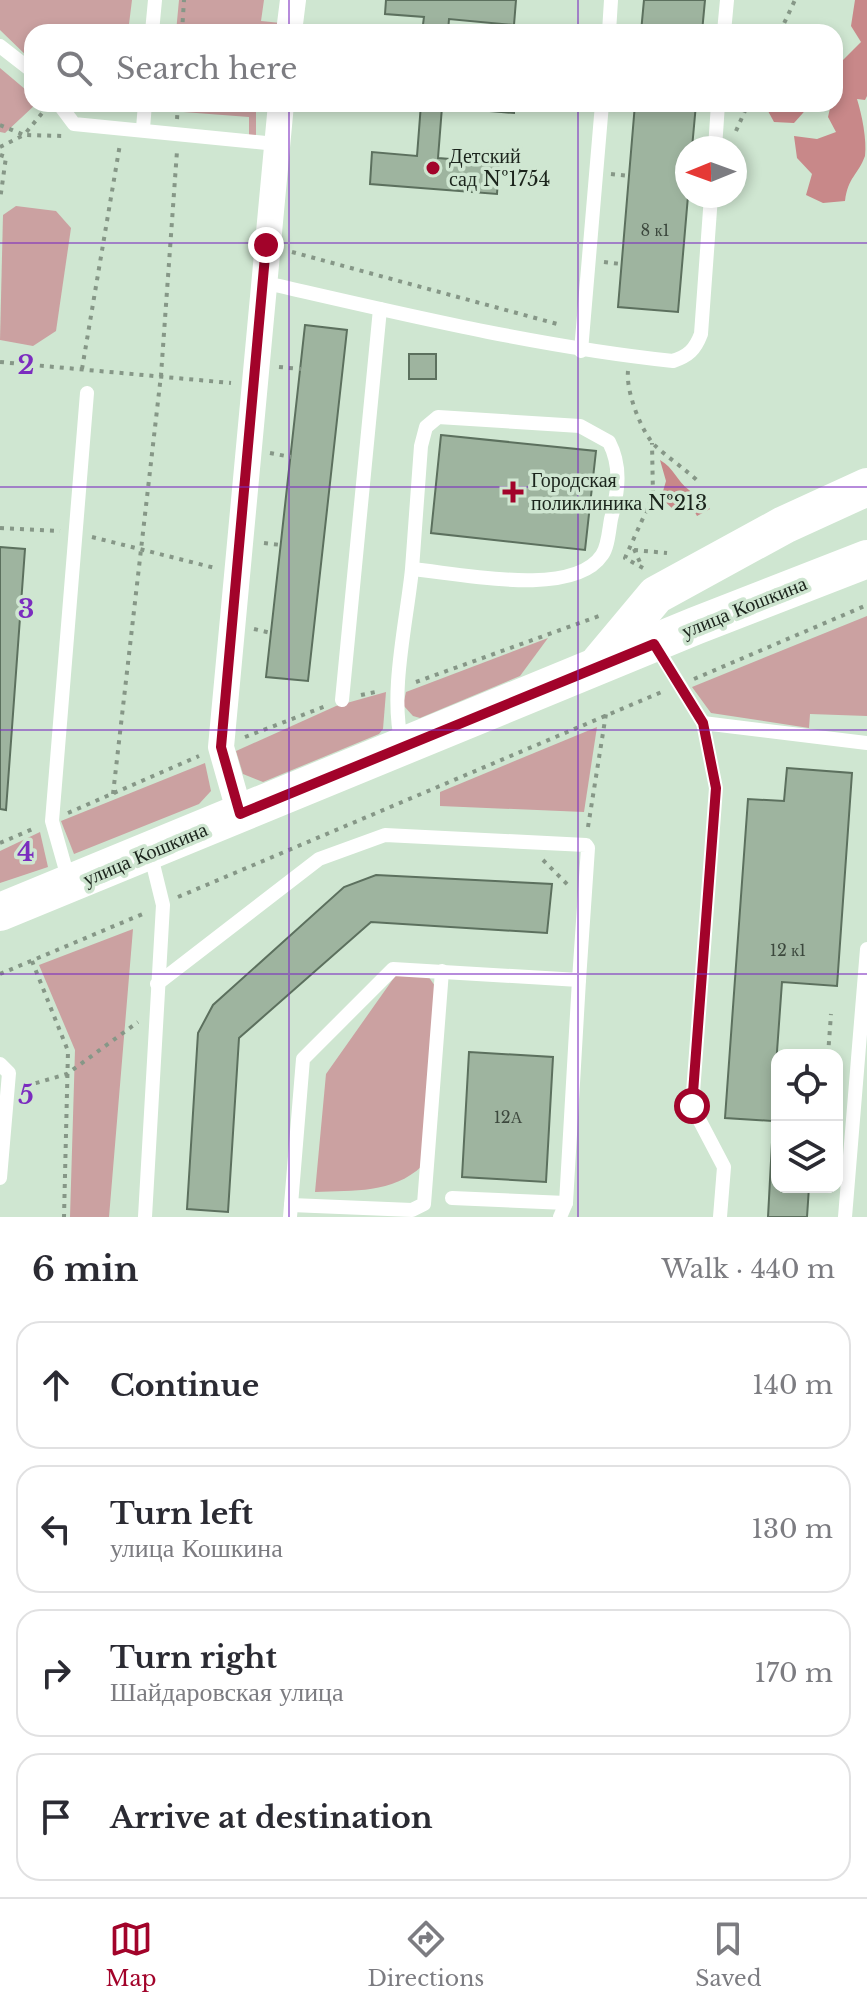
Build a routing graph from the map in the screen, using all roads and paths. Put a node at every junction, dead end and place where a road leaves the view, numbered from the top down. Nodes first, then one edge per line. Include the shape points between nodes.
1 (155, 0) edge
2 (184, 0) edge
3 (293, 0) edge
4 (611, 0) edge
5 (727, 0) edge
6 (795, 0) edge
7 (153, 24) edge
8 (182, 24) edge
9 (290, 24) edge
10 (610, 24) edge
11 (725, 24) edge
12 (784, 24) edge
13 (0, 46) edge
14 (24, 65) edge
15 (43, 112) edge
16 (65, 112) edge
17 (144, 112) edge
18 (177, 112) edge
19 (280, 112) edge
20 (601, 112) edge
21 (717, 112) edge
22 (744, 112) edge
23 (0, 125) edge
24 (143, 128) junction
25 (176, 132) junction
26 (716, 136) edge
27 (733, 136) edge
28 (121, 137) dead end
29 (276, 144) junction
30 (0, 155) edge
31 (0, 200) edge
32 (710, 208) edge
33 (266, 245) junction
34 (262, 282) junction
35 (380, 309) junction
36 (583, 331) junction
37 (581, 351) junction
38 (629, 356) junction
39 (0, 362) edge
40 (82, 369) junction
41 (161, 375) junction
42 (254, 385) junction
43 (87, 393) dead end
44 (652, 443) junction
45 (699, 482) dead end
46 (867, 487) edge
47 (0, 528) edge
48 (76, 532) junction
49 (633, 542) junction
50 (634, 550) junction
51 (143, 551) junction
52 (678, 554) dead end
53 (867, 559) edge
54 (412, 569) junction
55 (644, 569) junction
56 (237, 573) junction
57 (652, 573) dead end
58 (867, 605) edge
59 (654, 644) junction
60 (593, 671) junction
61 (680, 685) junction
62 (342, 700) dead end
63 (606, 714) junction
64 (703, 723) junction
65 (867, 743) edge
66 (403, 747) junction
67 (113, 794) dead end
68 (240, 814) junction
69 (52, 821) junction
70 (526, 842) junction
71 (0, 843) edge
72 (586, 845) junction
73 (150, 852) junction
74 (70, 885) junction
75 (570, 887) dead end
76 (163, 905) junction
77 (0, 912) edge
78 (867, 949) edge
79 (32, 961) junction
80 (442, 971) junction
81 (0, 974) edge
82 (579, 980) junction
83 (157, 984) junction
84 (155, 1009) junction
85 (831, 1014) dead end
86 (828, 1049) edge
87 (0, 1064) edge
88 (67, 1074) junction
89 (8, 1091) junction
90 (0, 1178) edge
91 (452, 1198) dead end
92 (566, 1203) junction
93 (291, 1211) edge
94 (64, 1217) edge
95 (145, 1217) edge
96 (560, 1217) edge
97 (720, 1217) edge
98 (845, 1217) edge

1 - 7 lane
2 - 8 path
3 - 9 street
4 - 10 lane
5 - 11 lane
6 - 12 path
13 - 14 lane
15 - 23 path via 24,135
16 - 24 lane via 74,124
17 - 24 lane
18 - 25 path
19 - 29 street
20 - 36 lane
21 - 26 lane
22 - 27 path
24 - 25 lane
25 - 29 lane
25 - 41 path
28 - 40 path
29 - 33 street
30 - 31 path via 6,157
32 - 38 lane via 701,334 695,347 673,361
33 - 34 street
33 - 36 path
34 - 35 lane
34 - 42 street
35 - 37 lane
35 - 62 lane
36 - 37 lane
37 - 38 lane
38 - 44 path via 626,382
39 - 40 path
40 - 41 path
41 - 42 path
41 - 51 path
42 - 56 street
43 - 48 lane
44 - 45 path
44 - 49 path via 653,496
46 - 60 main road via 656,595
47 - 48 path
48 - 51 path
48 - 69 lane
49 - 50 path
49 - 55 path via 625,558
50 - 52 path
50 - 55 path
51 - 56 path
51 - 67 path
53 - 59 main road, улица Кошкина
54 - 54 lane via 540,581 564,579 589,567 603,555 614,509 619,470 609,442 580,426 438,417 426,427 421,446
54 - 66 lane via 399,699
55 - 57 path
56 - 68 street via 221,747
58 - 61 path
59 - 60 main road, улица Кошкина
59 - 61 lane
60 - 66 main road, улица Кошкина
61 - 63 path
61 - 64 lane
63 - 72 path
63 - 76 path
64 - 65 lane
64 - 97 lane via 716,788 692,1106 724,1167
66 - 68 main road, улица Кошкина
68 - 73 main road, улица Кошкина
69 - 71 path
69 - 74 lane
70 - 72 lane
70 - 75 path
70 - 83 lane via 385,835 319,859
72 - 82 lane
73 - 74 main road, улица Кошкина
73 - 76 lane
74 - 77 main road, улица Кошкина
76 - 79 path
76 - 83 lane
78 - 98 lane
79 - 81 path
79 - 88 path via 68,1051
80 - 82 lane
80 - 93 lane via 389,971 303,1059
80 - 93 lane via 424,1204 412,1210
82 - 92 lane
83 - 84 lane
84 - 88 path
84 - 95 lane
85 - 86 path
87 - 89 lane via 9,1073
88 - 89 path
88 - 94 path
89 - 90 lane
91 - 92 lane
92 - 96 lane

